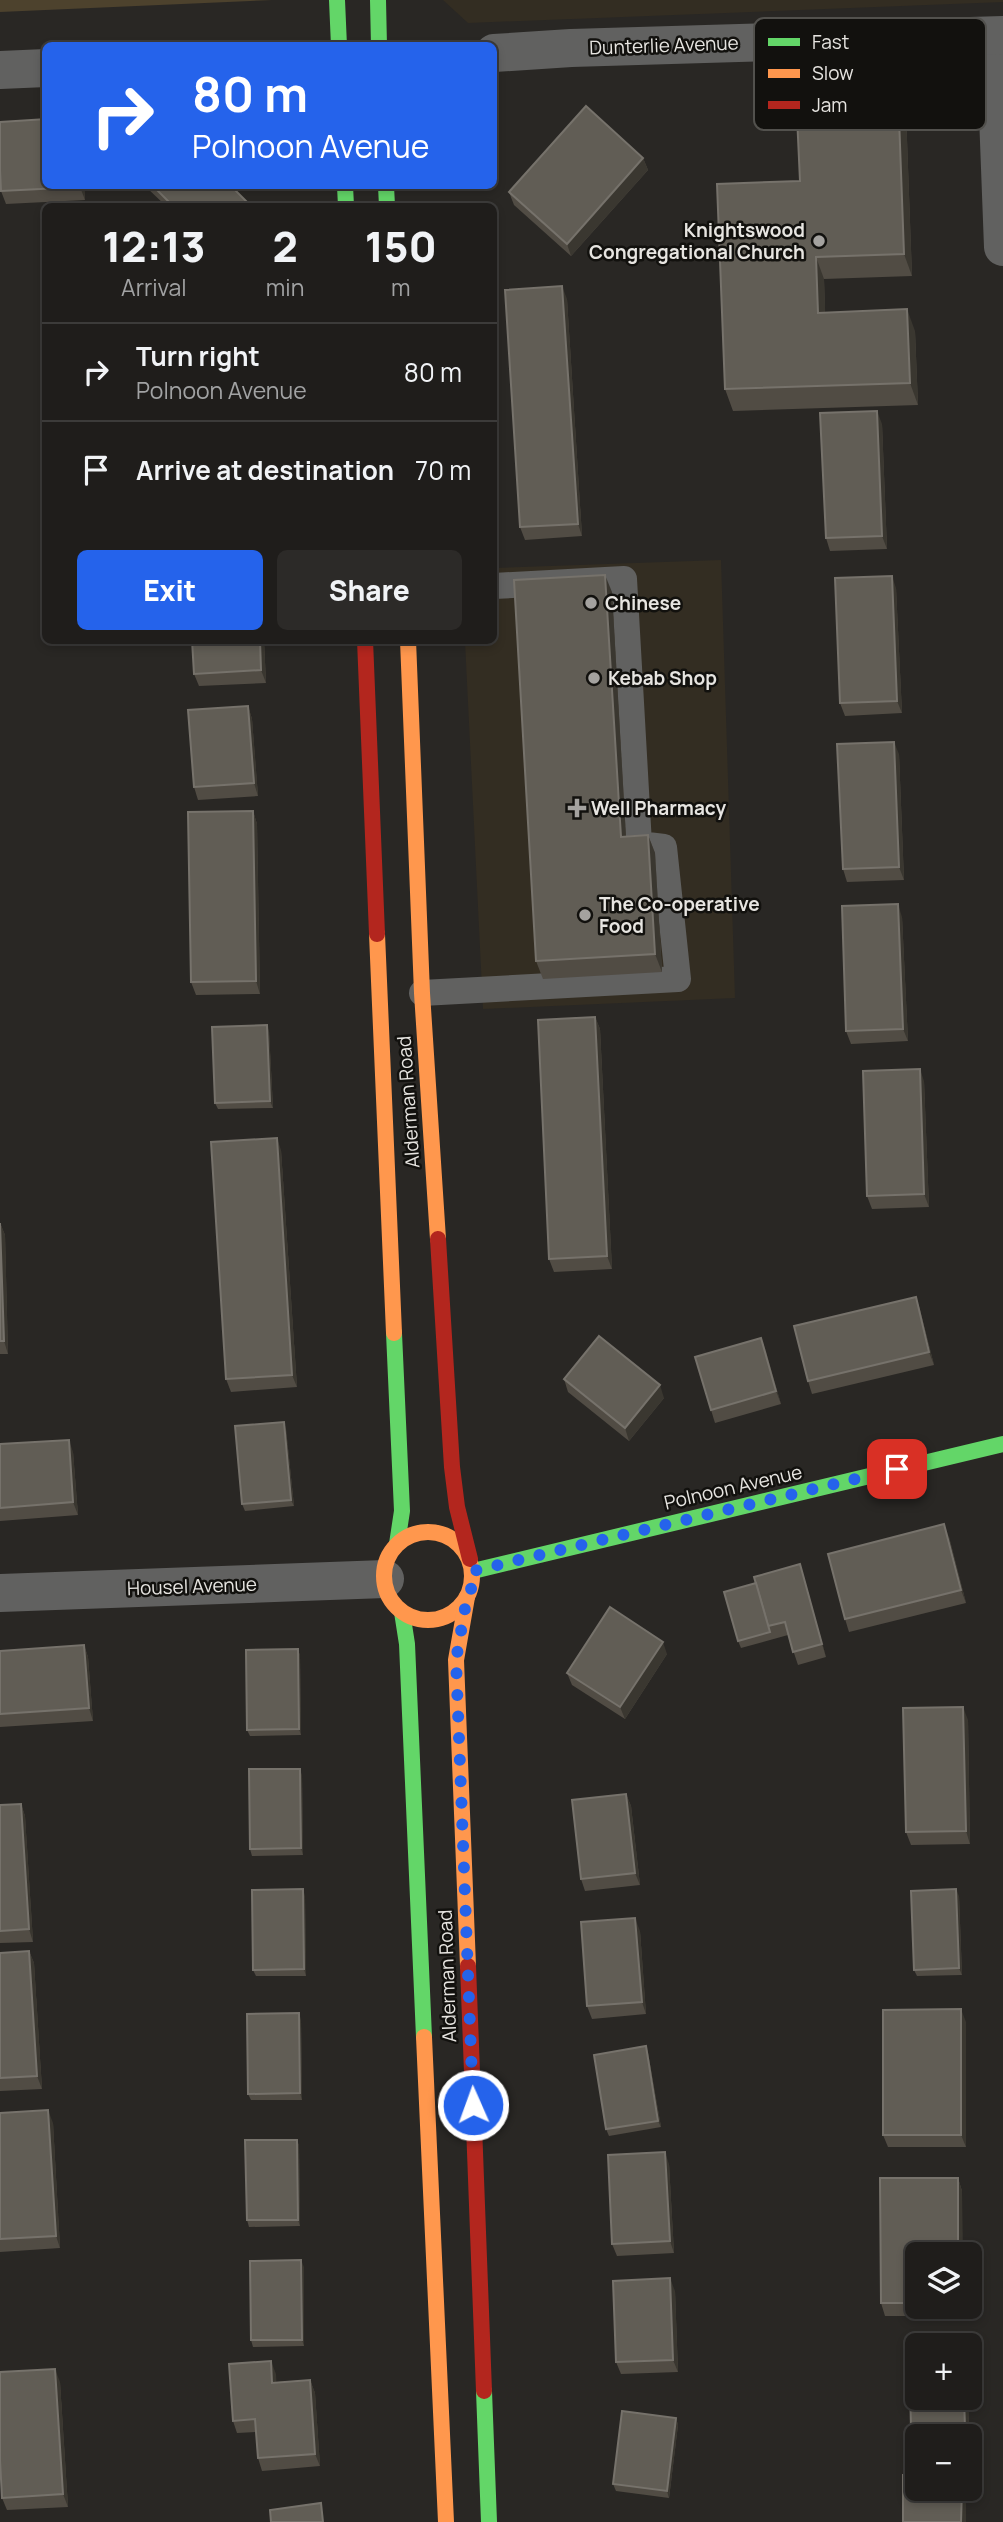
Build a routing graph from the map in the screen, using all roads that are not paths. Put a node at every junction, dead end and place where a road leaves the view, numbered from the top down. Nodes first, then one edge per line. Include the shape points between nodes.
1 (337, 0) edge
2 (378, 0) edge
3 (999, 36) edge
4 (339, 42) edge
5 (379, 42) edge
6 (754, 43) edge
7 (497, 53) edge
8 (42, 68) edge
9 (0, 70) edge
10 (1003, 247) edge
11 (497, 586) edge
12 (365, 644) edge
13 (408, 644) edge
14 (422, 993) junction
15 (1003, 1444) edge
16 (391, 1562) junction
17 (471, 1565) junction
18 (0, 1593) edge
19 (467, 1597) junction
20 (402, 1612) junction
21 (446, 2522) edge
22 (489, 2522) edge

1 - 4 street
2 - 5 street
3 - 10 street
6 - 7 street, Dunterlie Avenue
8 - 9 street
11 - 14 lane via 624,579 639,845 664,847 678,979
12 - 16 street, Alderman Road via 402,1498
13 - 14 street, Alderman Road
14 - 17 street, Alderman Road via 452,1467
15 - 17 street, Polnoon Avenue
16 - 17 street via 410,1535 438,1532 462,1547
16 - 18 street, Housel Avenue
16 - 20 street via 385,1587
17 - 19 street via 472,1587
19 - 20 street via 444,1618 416,1619
19 - 22 street, Alderman Road via 456,1660
20 - 21 street, Alderman Road

